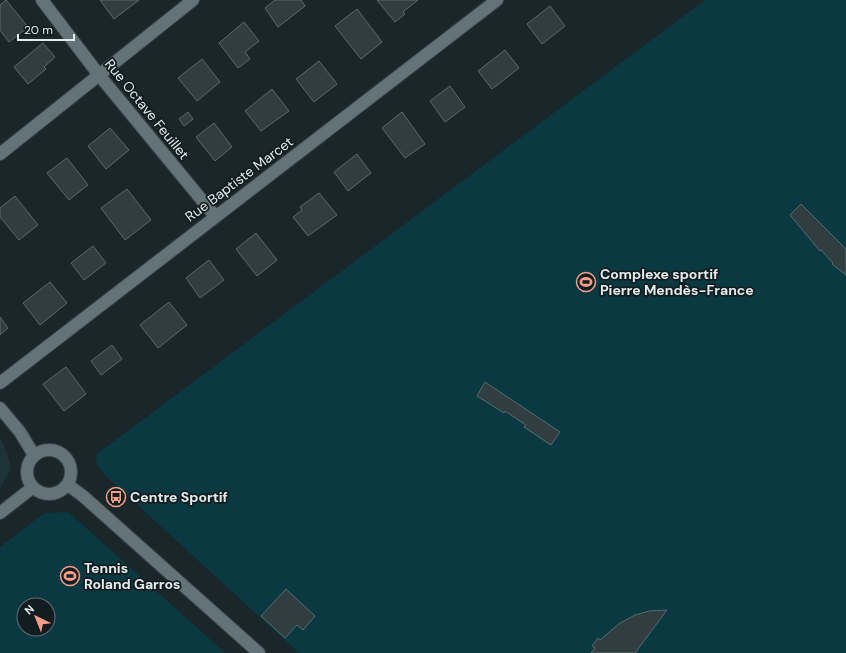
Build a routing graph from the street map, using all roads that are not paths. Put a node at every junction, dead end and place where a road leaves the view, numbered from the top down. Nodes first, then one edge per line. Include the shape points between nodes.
1 (42, 0) edge
2 (193, 0) edge
3 (497, 0) edge
4 (99, 75) junction
5 (0, 154) edge
6 (215, 216) junction
7 (0, 383) edge
8 (0, 408) edge
9 (34, 455) junction
10 (68, 485) junction
11 (32, 488) junction
12 (0, 513) edge
13 (259, 653) edge

1 - 4 street, Rue Octave Feuillet
2 - 4 street
3 - 6 street, Rue Baptiste Marcet
4 - 5 street
4 - 6 street, Rue Octave Feuillet
6 - 7 street, Rue Baptiste Marcet
8 - 9 street via 20,432
9 - 10 street via 45,450 57,451 66,458 71,467
9 - 11 street via 27,465 26,477
10 - 11 street via 58,494 44,495
10 - 13 street
11 - 12 street

